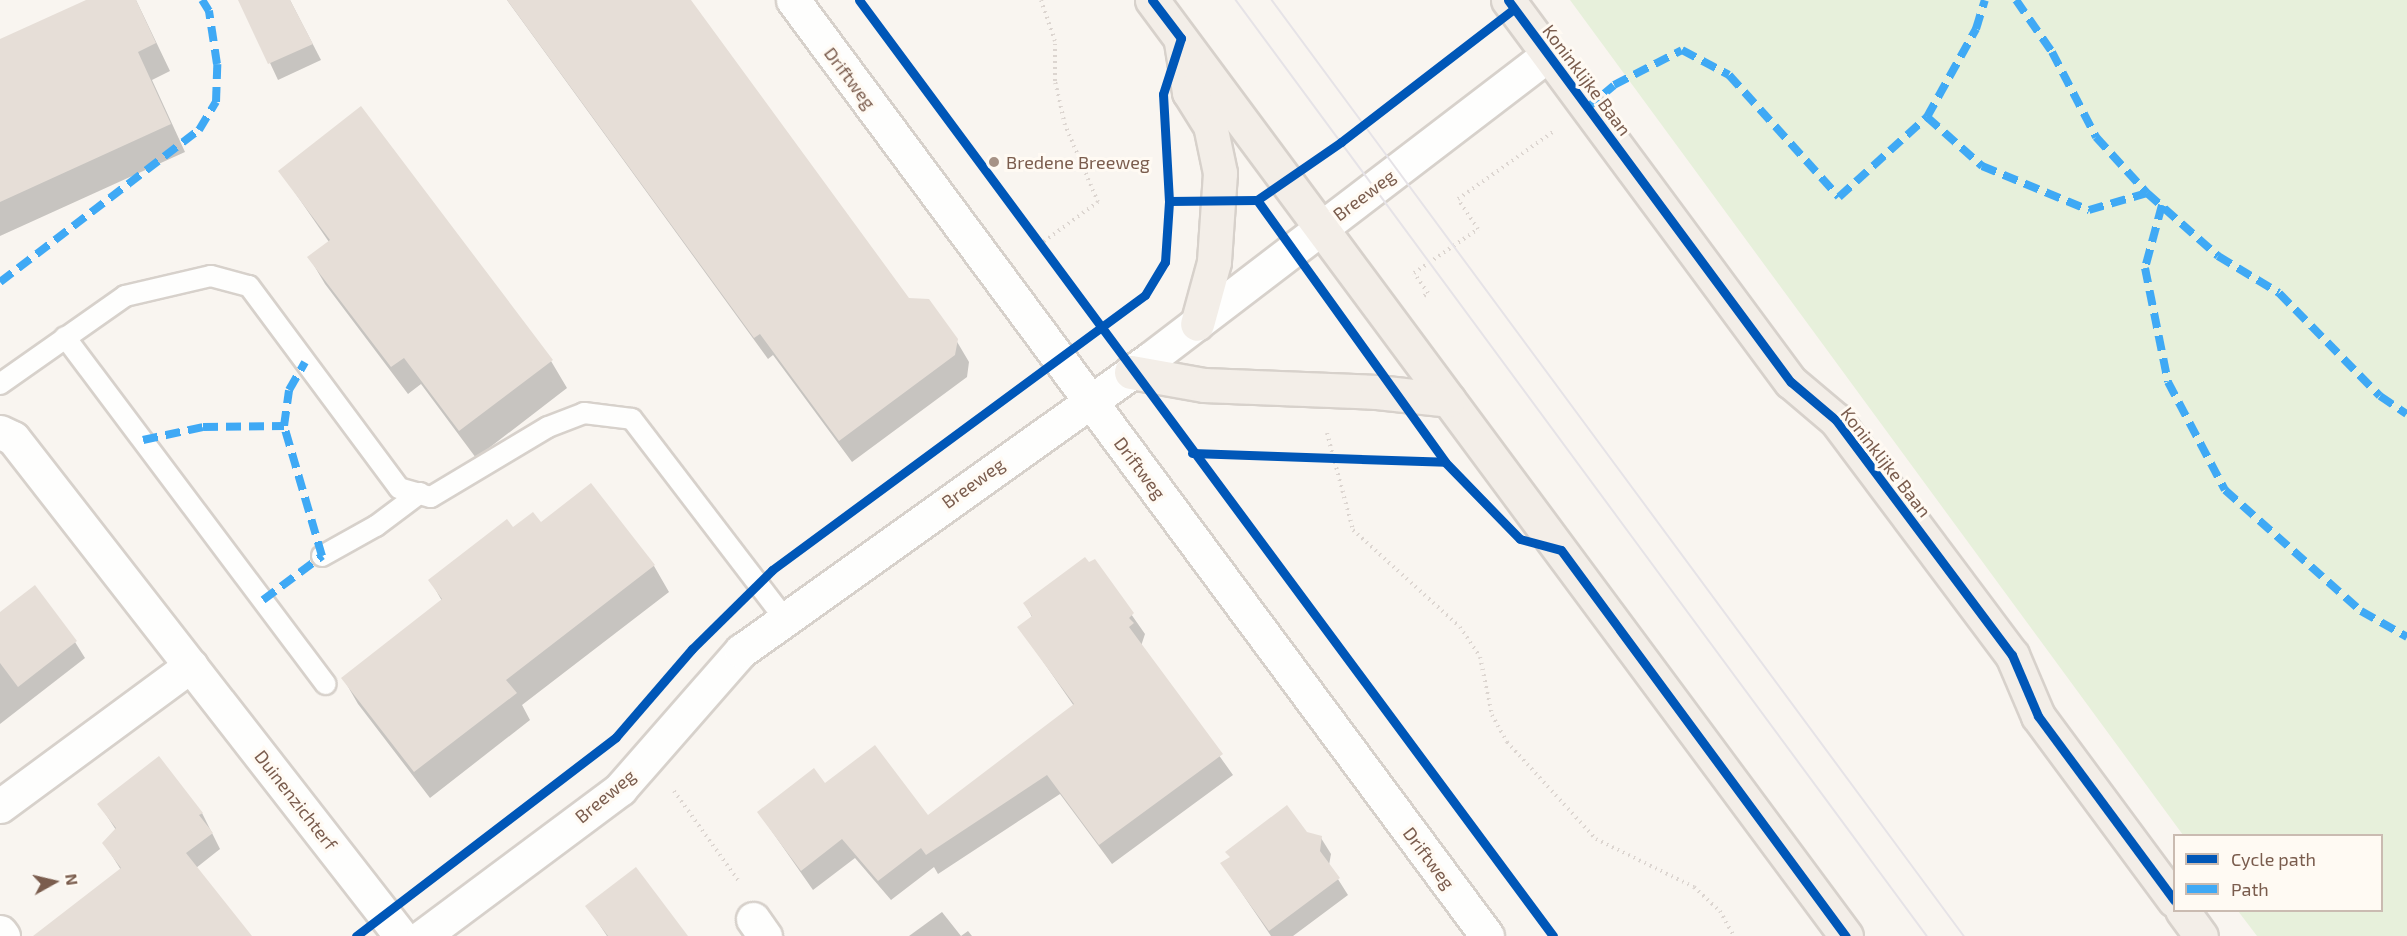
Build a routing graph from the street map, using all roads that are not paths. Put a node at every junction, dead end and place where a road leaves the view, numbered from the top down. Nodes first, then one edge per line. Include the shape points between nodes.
1 (793, 0) edge
2 (1152, 0) edge
3 (1508, 0) edge
4 (1181, 38) junction
5 (1547, 56) junction
6 (1322, 228) junction
7 (1197, 324) junction
8 (65, 337) junction
9 (1131, 372) junction
10 (0, 384) edge
11 (1089, 400) junction
12 (1449, 400) junction
13 (0, 432) edge
14 (420, 493) junction
15 (322, 556) dead end
16 (786, 619) junction
17 (191, 664) junction
18 (326, 684) dead end
19 (0, 806) edge
20 (2173, 897) edge
21 (2183, 912) edge
22 (401, 936) edge
23 (423, 936) edge
24 (1487, 936) edge
25 (1846, 936) edge
26 (2201, 936) edge

1 - 11 street, Driftweg
2 - 4 main road
3 - 5 main road, Koninklijke Baan
4 - 6 main road
4 - 7 main road via 1189,92 1210,124 1220,173 1214,262
5 - 6 street, Breeweg
5 - 20 main road, Koninklijke Baan via 1791,382 1836,420 2012,656 2038,716
6 - 7 street, Breeweg
6 - 12 main road
7 - 9 street, Breeweg
8 - 10 lane
8 - 14 lane via 125,296 211,276 249,286 399,488
8 - 18 lane
9 - 11 street, Breeweg
9 - 12 main road via 1204,385
11 - 16 street, Breeweg
11 - 24 street, Driftweg
12 - 25 main road
13 - 17 street, Duinenzichterf via 13,438
14 - 15 lane via 376,526
14 - 16 lane via 431,497 548,427 584,412 632,419
16 - 23 street, Breeweg via 741,651 620,789
17 - 19 street
17 - 22 street, Duinenzichterf
21 - 26 main road

